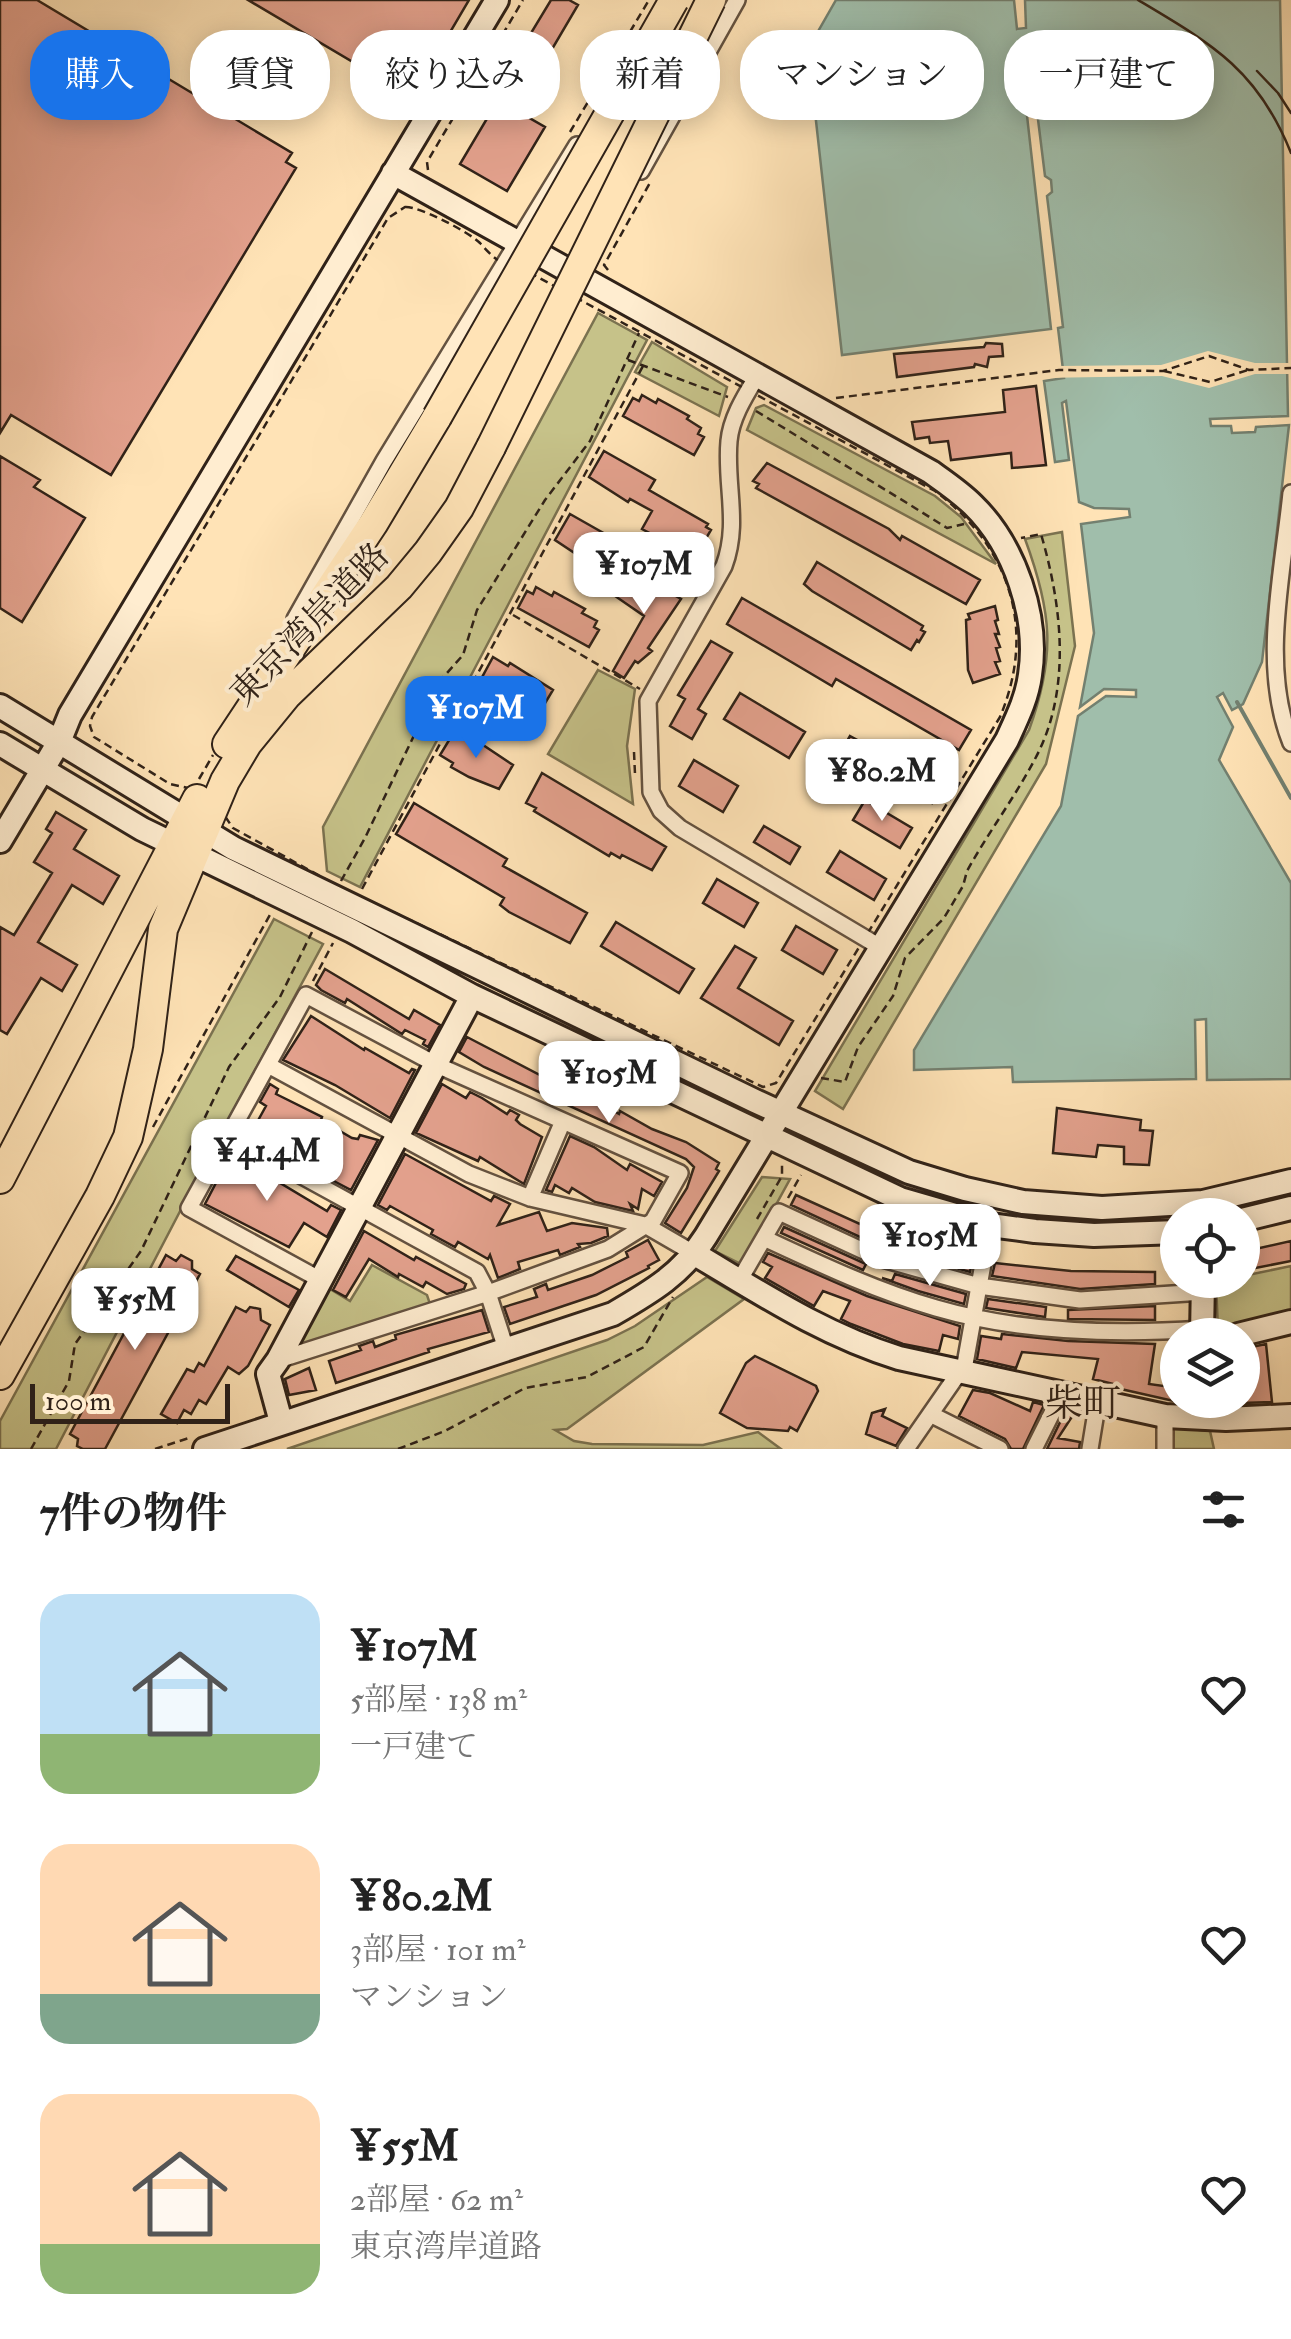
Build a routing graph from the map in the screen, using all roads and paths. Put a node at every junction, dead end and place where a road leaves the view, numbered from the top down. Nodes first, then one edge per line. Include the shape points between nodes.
1 (498, 0) edge
2 (510, 0) edge
3 (523, 0) edge
4 (649, 0) edge
5 (664, 0) edge
6 (674, 0) edge
7 (711, 0) edge
8 (737, 0) edge
9 (567, 138) dead end
10 (398, 176) junction
11 (430, 176) dead end
12 (510, 253) junction
13 (581, 279) junction
14 (641, 331) junction
15 (628, 360) junction
16 (643, 366) junction
17 (1291, 368) edge
18 (1249, 370) junction
19 (1163, 371) junction
20 (751, 392) junction
21 (730, 398) dead end
22 (849, 406) dead end
23 (1291, 493) edge
24 (970, 521) junction
25 (511, 614) junction
26 (636, 695) dead end
27 (0, 706) edge
28 (235, 731) junction
29 (640, 738) dead end
30 (59, 742) junction
31 (1291, 743) edge
32 (0, 744) edge
33 (42, 770) junction
34 (636, 777) dead end
35 (194, 825) junction
36 (0, 841) edge
37 (358, 895) dead end
38 (867, 922) dead end
39 (312, 932) dead end
40 (334, 941) dead end
41 (888, 950) junction
42 (905, 958) dead end
43 (306, 995) junction
44 (472, 996) junction
45 (268, 1065) junction
46 (437, 1065) junction
47 (779, 1112) junction
48 (563, 1121) junction
49 (229, 1136) junction
50 (398, 1136) junction
51 (769, 1148) junction
52 (782, 1159) junction
53 (793, 1164) dead end
54 (804, 1169) dead end
55 (0, 1179) edge
56 (1291, 1181) edge
57 (530, 1198) junction
58 (1236, 1198) edge
59 (360, 1208) junction
60 (1160, 1208) edge
61 (1291, 1208) edge
62 (779, 1212) junction
63 (1260, 1216) edge
64 (645, 1225) junction
65 (990, 1225) junction
66 (1160, 1233) edge
67 (760, 1235) junction
68 (695, 1254) junction
69 (878, 1258) junction
70 (319, 1279) junction
71 (739, 1281) junction
72 (677, 1286) dead end
73 (868, 1286) junction
74 (979, 1286) junction
75 (1160, 1291) edge
76 (488, 1293) junction
77 (676, 1294) dead end
78 (665, 1295) dead end
79 (972, 1316) junction
80 (1291, 1322) edge
81 (1260, 1330) edge
82 (1160, 1333) edge
83 (506, 1349) junction
84 (278, 1360) junction
85 (962, 1372) junction
86 (0, 1376) edge
87 (1061, 1395) junction
88 (1098, 1400) junction
89 (1260, 1414) edge
90 (932, 1415) junction
91 (1160, 1415) edge
92 (1291, 1416) edge
93 (1166, 1418) edge
94 (281, 1422) junction
95 (198, 1443) edge
96 (32, 1449) edge
97 (155, 1449) edge
98 (398, 1449) edge
99 (906, 1449) edge
100 (1000, 1449) edge
101 (1034, 1449) edge
102 (1090, 1449) edge
103 (1165, 1449) edge

1 - 10 street
2 - 10 street
3 - 11 path via 426,162
4 - 9 path
5 - 12 street
6 - 28 highway, 東京湾岸道路, bridge via 373,524
7 - 35 highway, 東京湾岸道路, bridge via 458,508 398,588 287,695
8 - 13 street
10 - 12 street
10 - 30 street via 80,721
12 - 13 street
12 - 14 path via 513,268
12 - 28 street via 384,461
12 - 35 path via 484,252 480,243 418,207 405,206 388,218 92,717 94,738 188,788
13 - 20 street
14 - 15 path
14 - 20 path
15 - 16 path
15 - 35 path via 590,442 545,500 478,610 464,655 440,681 338,886 243,835 220,810
16 - 21 path
16 - 25 path
17 - 18 path
18 - 19 path via 1210,382
18 - 19 path via 1209,356
19 - 22 path via 1059,370 834,398
20 - 24 path via 936,491
20 - 24 path via 923,516 947,528
20 - 41 street via 729,442 732,543 648,701 652,792 680,828
20 - 41 street via 930,472 960,493 1004,545 1025,601 1032,654 1024,702
23 - 31 street via 1276,655
24 - 38 path via 1004,573 1014,607 1010,688 1000,717 874,924
25 - 26 path via 642,689
25 - 37 path
27 - 30 street
28 - 35 highway, 東京湾岸道路
29 - 34 path via 633,755
30 - 33 street
30 - 35 street
32 - 33 street
33 - 35 street
33 - 36 street
35 - 44 street via 352,931
35 - 47 street
35 - 55 highway, 東京湾岸道路
35 - 86 highway, 東京湾岸道路 via 164,929 128,1137
39 - 96 path via 280,997 229,1066 141,1251 75,1344 69,1381
40 - 43 path
41 - 42 path
41 - 47 street
43 - 45 street
43 - 46 street
44 - 46 street
44 - 51 street
45 - 49 street
45 - 50 street
46 - 48 street
46 - 50 street
47 - 51 street
47 - 60 street via 890,1165 984,1194 1082,1207
48 - 57 street
48 - 64 street via 680,1173
49 - 59 street
49 - 70 street via 190,1208
50 - 57 street
50 - 59 street
51 - 52 path
51 - 65 street via 900,1199
51 - 68 street
52 - 53 path
52 - 67 path via 782,1176 757,1219
54 - 62 path
56 - 58 street
57 - 64 street
59 - 70 street
59 - 76 street via 477,1272
61 - 63 street
62 - 67 street
62 - 69 street
64 - 68 street
64 - 76 street via 608,1249
65 - 66 street via 1094,1235
65 - 74 street
67 - 71 street
67 - 73 street
68 - 71 street
68 - 83 street via 653,1292 613,1314
69 - 73 street
69 - 74 street
70 - 84 street
71 - 85 street via 858,1345
72 - 78 path
73 - 79 street
74 - 75 street via 1080,1300
74 - 79 street
76 - 83 street
76 - 84 street
77 - 98 path via 644,1347 587,1378 526,1388
79 - 82 street via 1064,1330
79 - 85 street
80 - 81 street
83 - 94 street
84 - 94 street via 268,1374
85 - 87 street
85 - 90 street
87 - 88 street
87 - 101 street
88 - 91 street
88 - 102 street
89 - 92 street
90 - 99 street
90 - 100 street
93 - 103 street
94 - 95 street
95 - 97 path

